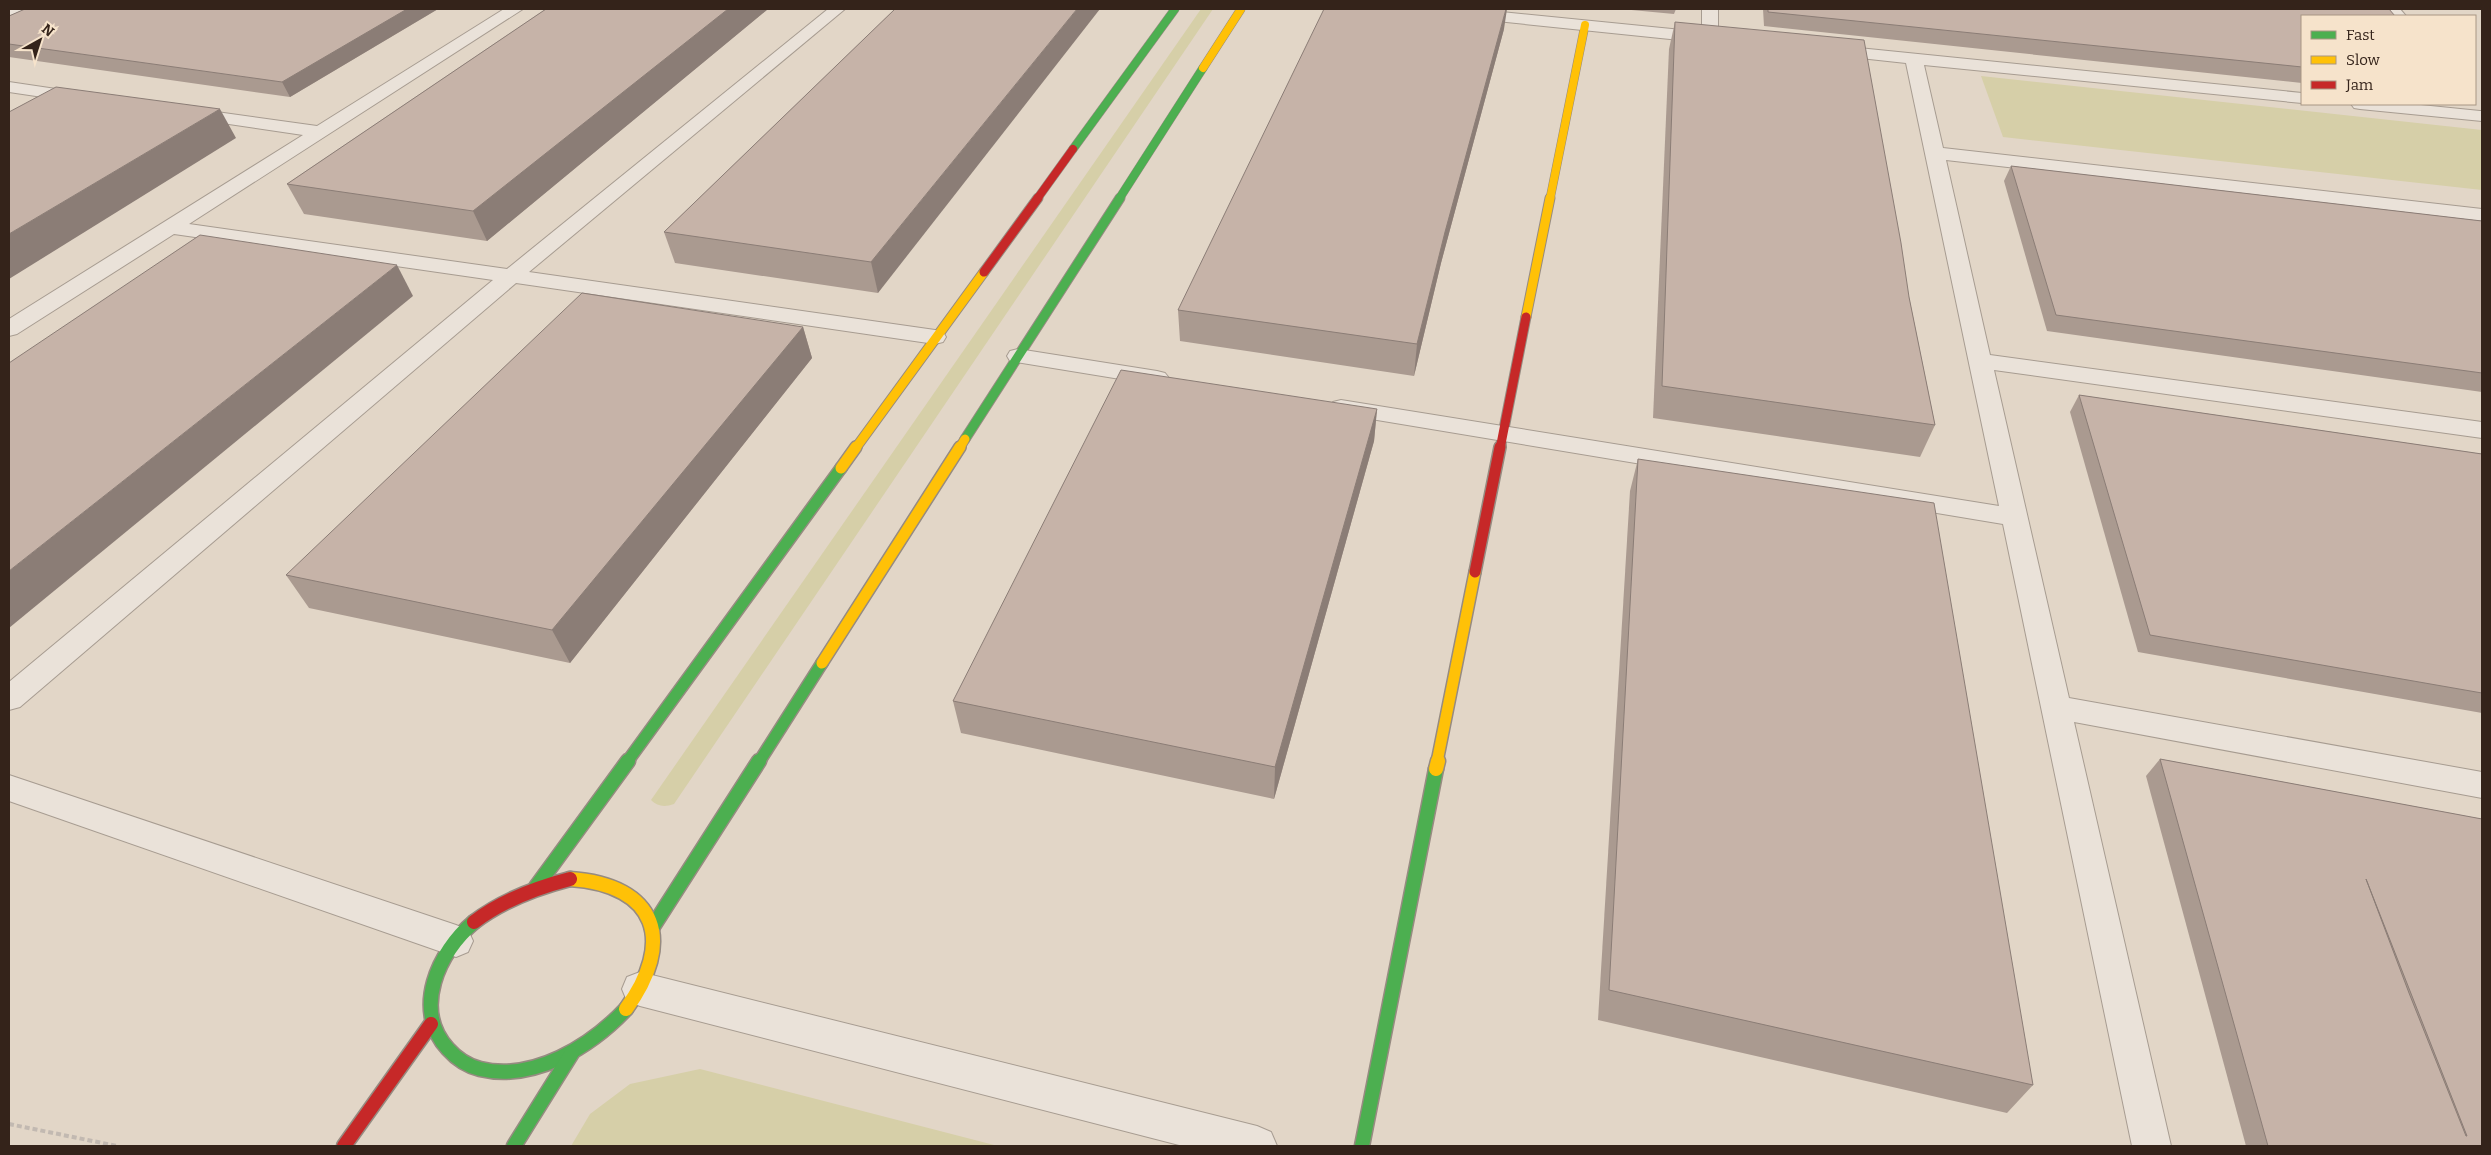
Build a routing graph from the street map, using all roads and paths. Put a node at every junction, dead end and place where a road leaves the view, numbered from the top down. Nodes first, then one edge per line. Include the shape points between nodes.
1 (21, 9) edge
2 (515, 9) edge
3 (837, 9) edge
4 (1175, 9) edge
5 (1241, 9) edge
6 (1428, 9) edge
7 (1710, 9) edge
8 (9, 14) edge
9 (1585, 25) junction
10 (1710, 38) junction
11 (1729, 40) edge
12 (1817, 49) edge
13 (1914, 59) junction
14 (9, 87) edge
15 (30, 90) junction
16 (2301, 98) edge
17 (9, 100) edge
18 (98, 100) edge
19 (2373, 105) edge
20 (175, 111) edge
21 (2478, 113) edge
22 (320, 132) junction
23 (1935, 153) junction
24 (2482, 215) edge
25 (170, 227) junction
26 (511, 276) junction
27 (9, 329) edge
28 (935, 337) junction
29 (1018, 356) junction
30 (1980, 361) junction
31 (1176, 381) edge
32 (1314, 403) edge
33 (2482, 430) edge
34 (1502, 433) junction
35 (2015, 517) junction
36 (9, 699) edge
37 (2056, 706) junction
38 (2482, 785) edge
39 (9, 788) edge
40 (536, 886) junction
41 (652, 928) junction
42 (456, 941) junction
43 (640, 989) junction
44 (431, 1024) junction
45 (572, 1053) junction
46 (9, 1124) edge
47 (117, 1146) edge
48 (344, 1146) edge
49 (514, 1146) edge
50 (1256, 1146) edge
51 (1362, 1146) edge
52 (2152, 1146) edge

1 - 8 street
2 - 22 street
3 - 26 street
4 - 28 street
5 - 29 street
6 - 9 street
7 - 10 street
9 - 10 street
9 - 34 street
10 - 11 street
12 - 13 street
13 - 16 street
13 - 23 street
14 - 15 street
15 - 17 street
15 - 18 street
19 - 21 street
20 - 22 street
22 - 25 street
23 - 24 street
23 - 30 street
25 - 26 street
25 - 27 street
26 - 28 street
26 - 36 street
28 - 40 street
29 - 31 street
29 - 41 street
30 - 33 street
30 - 35 street
32 - 34 street
34 - 35 street
34 - 51 street
35 - 37 street
37 - 38 street
37 - 52 street
39 - 42 street
40 - 41 street via 582,879 611,884 628,892 641,904
40 - 42 street via 486,912
41 - 43 street via 653,952
42 - 44 street via 432,988
43 - 45 street via 618,1019
43 - 50 street
44 - 45 street via 446,1050 467,1063 492,1070 532,1068
44 - 48 street
45 - 49 street
46 - 47 path

